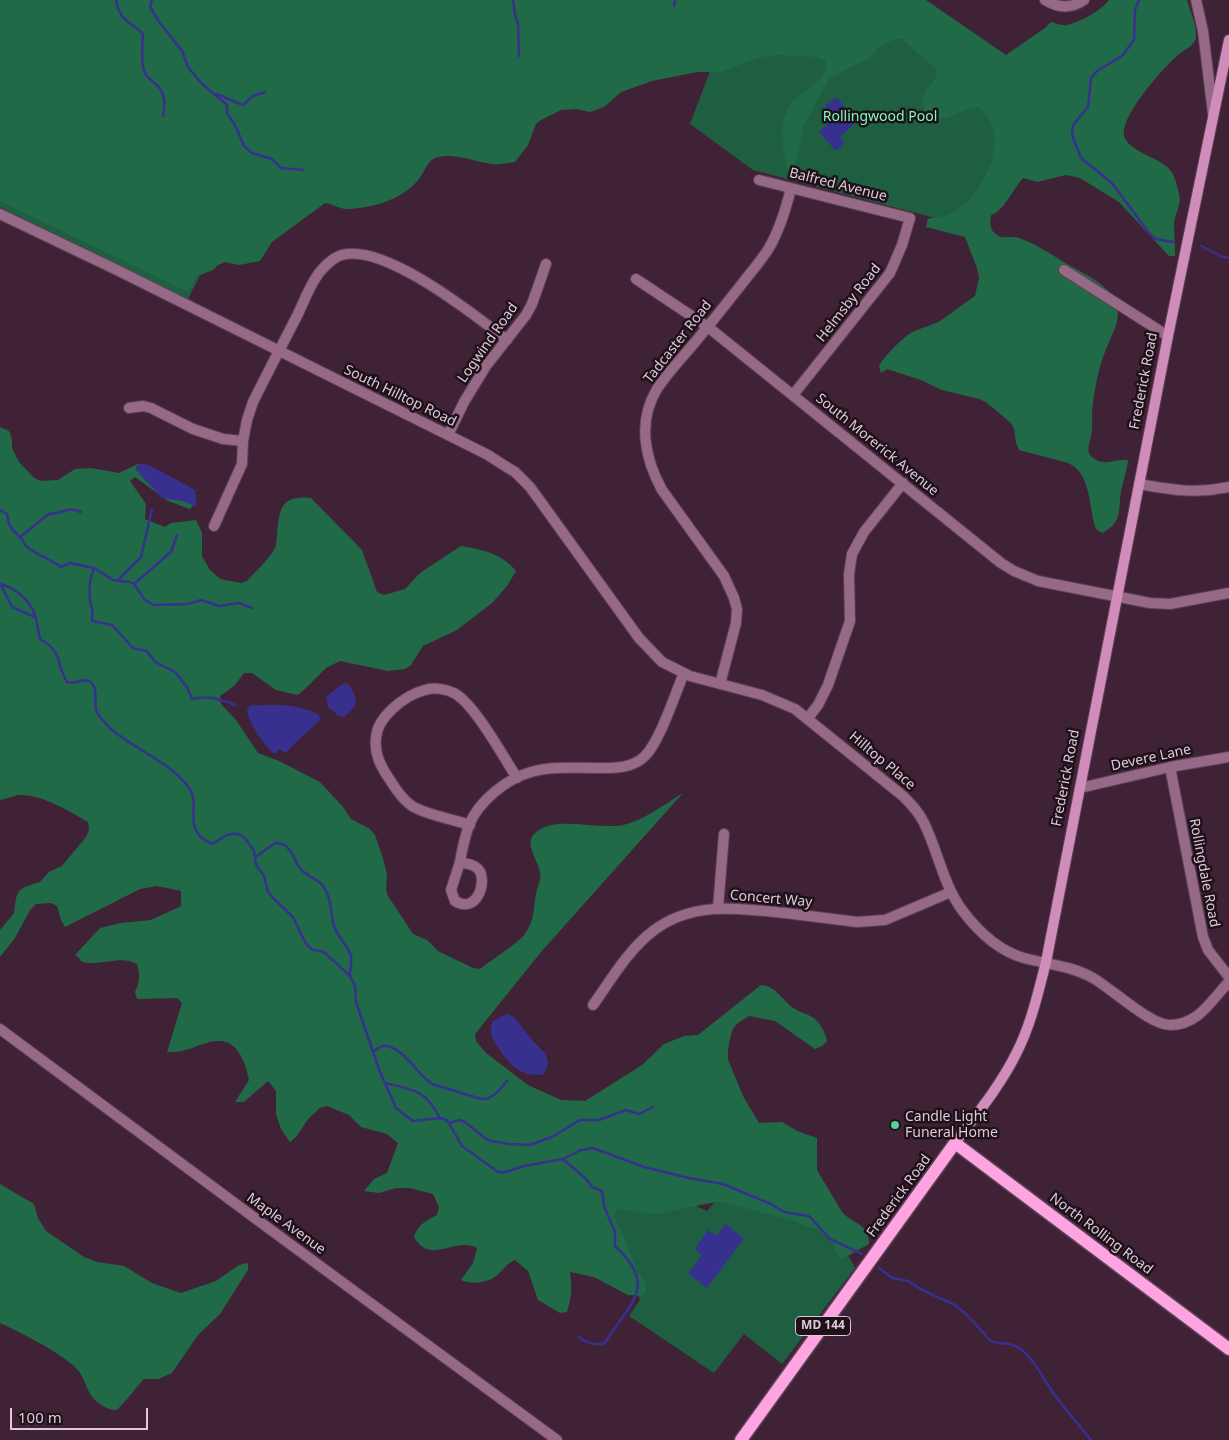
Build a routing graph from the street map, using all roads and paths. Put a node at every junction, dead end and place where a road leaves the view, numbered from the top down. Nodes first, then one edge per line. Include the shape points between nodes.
1 (1045, 0) edge
2 (1084, 0) edge
3 (1196, 0) edge
4 (1229, 40) edge
5 (1213, 120) junction
6 (760, 180) dead end
7 (791, 188) junction
8 (0, 214) edge
9 (910, 218) joint
10 (546, 264) dead end
11 (1064, 270) dead end
12 (636, 280) dead end
13 (708, 327) junction
14 (1168, 336) junction
15 (507, 340) junction
16 (279, 351) junction
17 (793, 396) junction
18 (129, 408) dead end
19 (448, 435) junction
20 (243, 441) junction
21 (903, 483) junction
22 (1139, 484) junction
23 (1229, 487) edge
24 (214, 526) dead end
25 (1229, 593) edge
26 (1117, 598) junction
27 (684, 673) junction
28 (720, 684) junction
29 (808, 718) junction
30 (1229, 757) edge
31 (1170, 767) junction
32 (517, 778) junction
33 (1080, 788) junction
34 (470, 825) junction
35 (724, 834) dead end
36 (460, 862) dead end
37 (951, 892) junction
38 (718, 908) junction
39 (1046, 962) junction
40 (1229, 976) edge
41 (1229, 982) edge
42 (593, 1005) dead end
43 (0, 1029) edge
44 (955, 1143) junction
45 (1229, 1349) edge
46 (557, 1440) edge
47 (741, 1440) edge

1 - 2 street via 1060,7
3 - 5 street via 1203,31
4 - 5 main road, Frederick Road / MD 144
5 - 14 main road, Frederick Road / MD 144
6 - 7 street, Balfred Avenue
7 - 9 street, Balfred Avenue
7 - 13 street, Tadcaster Road via 785,214 768,249
8 - 16 street, South Hilltop Road
9 - 17 street, Helmsby Road via 890,273
10 - 15 street, Logwind Road via 532,304
11 - 14 street
12 - 13 street, South Morerick Avenue
13 - 17 street, South Morerick Avenue
13 - 28 street, Tadcaster Road via 656,391 648,411 645,433 654,476 724,576 734,598 736,623
14 - 22 main road, Frederick Road / MD 144
15 - 16 street via 426,282 374,257 349,253 336,257 318,274
15 - 19 street, Logwind Road via 476,382
16 - 19 street, South Hilltop Road
16 - 20 street via 253,402
17 - 21 street, South Morerick Avenue
18 - 20 street via 151,408 193,429 223,439
19 - 27 street, South Hilltop Road via 488,455 522,479 639,638 662,662
20 - 24 street via 242,464
21 - 26 street, South Morerick Avenue via 1014,571 1038,581
21 - 29 street via 864,532 852,554 848,628 828,685
22 - 23 street via 1185,492
22 - 26 main road, Frederick Road / MD 144
25 - 26 street, South Morerick Avenue via 1170,604
26 - 33 main road, Frederick Road / MD 144
27 - 28 street, South Hilltop Road
27 - 32 street via 655,742 635,763 616,768 554,768
28 - 29 street, Hilltop Place via 778,700
29 - 37 street, Hilltop Place via 915,809 927,830
30 - 31 street, Devere Lane
31 - 33 street, Devere Lane
31 - 40 street, Rollingdale Road via 1203,937 1208,950
32 - 34 street via 489,798
32 - 34 street via 473,709 455,694 434,688 425,690 385,716 379,725 375,748 383,771 398,793 413,806
33 - 39 main road, Frederick Road / MD 144
34 - 36 street
35 - 38 street
37 - 38 street, Concert Way via 900,915 874,922
37 - 39 street, Hilltop Place via 960,908 986,936 1013,954
38 - 42 street, Concert Way via 685,914 653,931 626,958
39 - 41 street, Hilltop Place via 1086,974 1148,1017 1170,1025 1199,1016
39 - 44 main road, Frederick Road / MD 144 via 1032,1014 1016,1054 992,1094
43 - 46 street, Maple Avenue
44 - 45 main road, North Rolling Road
44 - 47 main road, Frederick Road / MD 144

